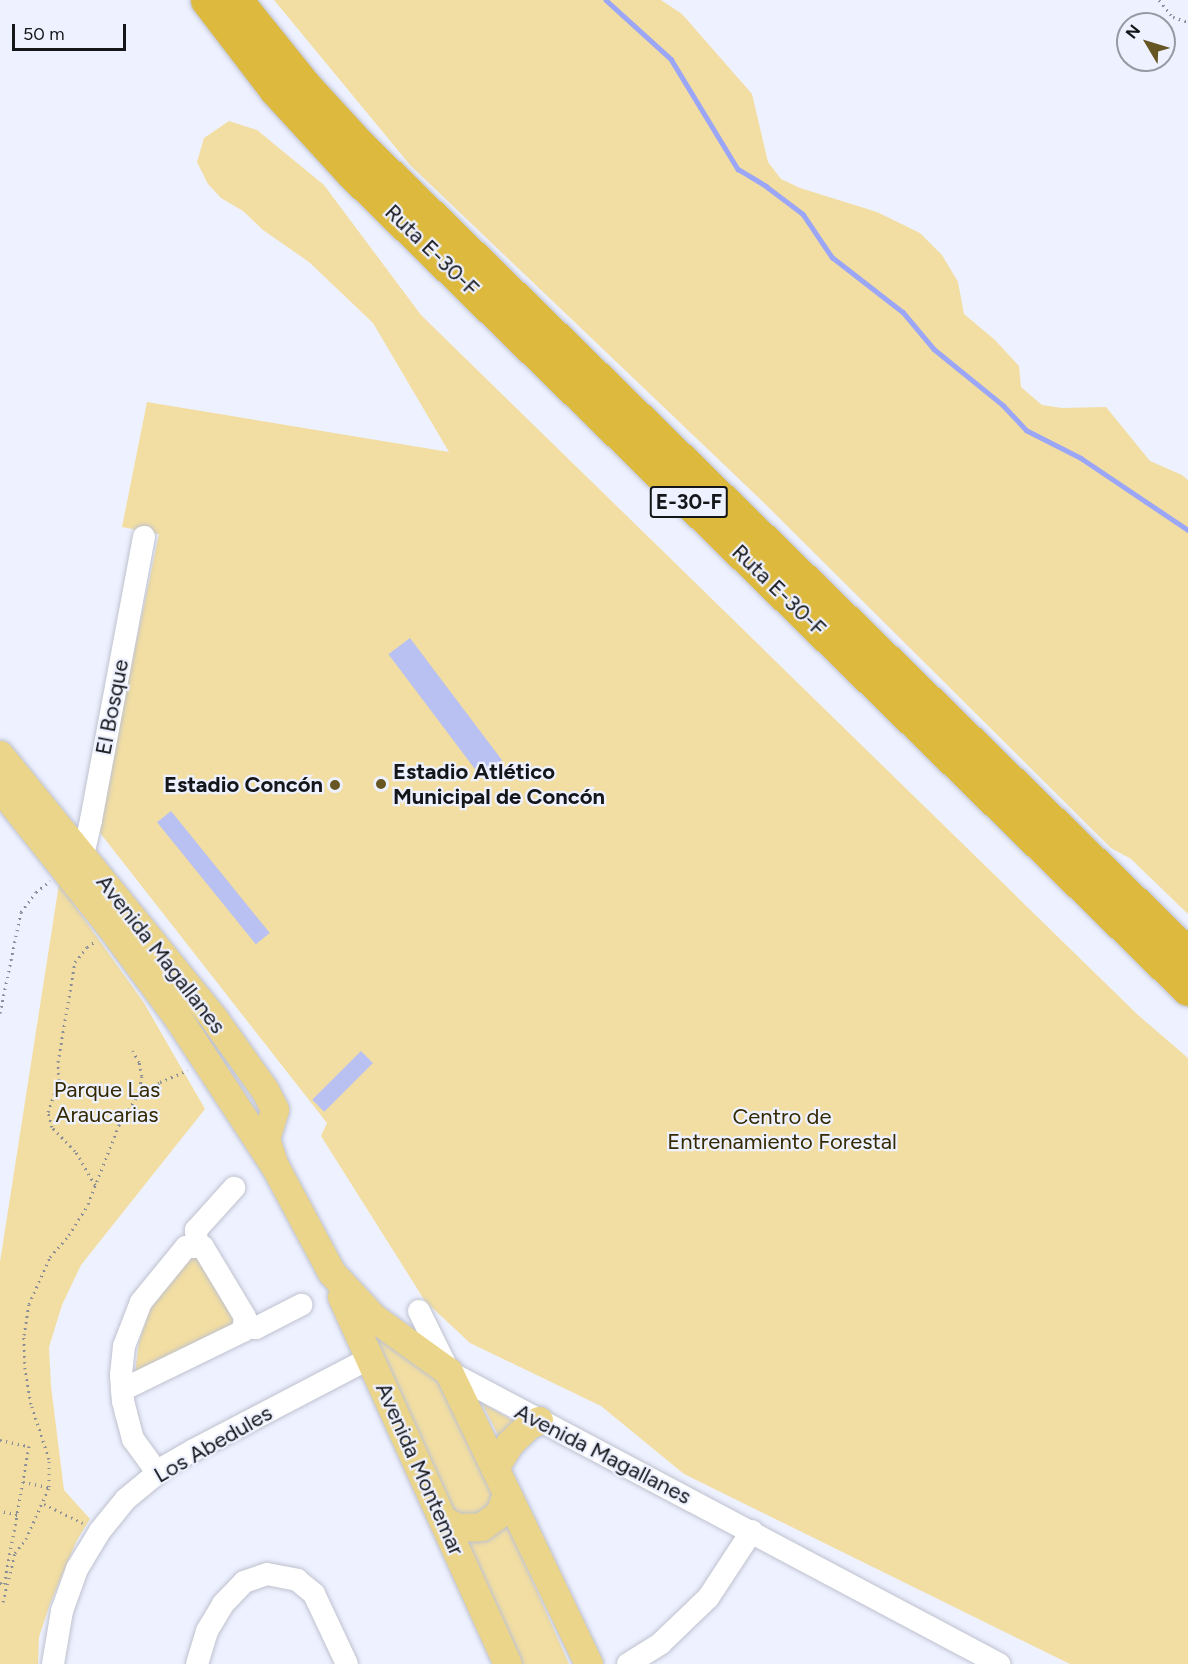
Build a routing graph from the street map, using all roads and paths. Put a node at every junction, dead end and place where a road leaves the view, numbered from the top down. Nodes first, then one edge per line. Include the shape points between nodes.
1 (207, 0) edge
2 (236, 0) edge
3 (1159, 0) edge
4 (1188, 22) edge
5 (144, 537) dead end
6 (0, 755) edge
7 (0, 788) edge
8 (74, 862) junction
9 (113, 930) junction
10 (1188, 954) edge
11 (1188, 989) edge
12 (0, 1013) edge
13 (133, 1051) dead end
14 (207, 1061) junction
15 (265, 1090) junction
16 (228, 1095) junction
17 (128, 1113) junction
18 (276, 1168) junction
19 (95, 1185) junction
20 (234, 1188) dead end
21 (197, 1245) junction
22 (332, 1273) junction
23 (301, 1305) dead end
24 (419, 1311) dead end
25 (245, 1327) junction
26 (370, 1358) junction
27 (449, 1372) junction
28 (122, 1390) junction
29 (539, 1421) junction
30 (0, 1440) edge
31 (495, 1468) junction
32 (161, 1469) junction
33 (23, 1482) junction
34 (49, 1487) junction
35 (507, 1495) junction
36 (44, 1504) junction
37 (0, 1512) edge
38 (443, 1520) junction
39 (100, 1531) junction
40 (752, 1531) junction
41 (10, 1552) junction
42 (15, 1553) junction
43 (0, 1583) edge
44 (3, 1602) dead end
45 (53, 1664) edge
46 (197, 1664) edge
47 (347, 1664) edge
48 (508, 1664) edge
49 (589, 1664) edge
50 (628, 1664) edge
51 (999, 1664) edge

1 - 11 highway, Ruta E-30-F / E-30-F via 275,89 352,173
2 - 10 highway, Ruta E-30-F / E-30-F via 305,86 360,146
3 - 4 path via 1173,17
5 - 8 street, El Bosque
6 - 8 main road, Avenida Magallanes
7 - 8 main road, Avenida Magallanes
8 - 9 main road, Avenida Magallanes
8 - 12 path via 36,892 21,912
8 - 15 main road, Avenida Magallanes via 215,1020
9 - 14 main road, Avenida Magallanes
9 - 19 path via 87,947 75,962 58,1062 59,1080 48,1112 52,1127 75,1150
13 - 17 path via 142,1076
14 - 16 main road, Avenida Magallanes
14 - 17 path via 153,1087 138,1097
15 - 16 main road via 252,1104 244,1105
15 - 18 main road, Avenida Magallanes via 275,1110 267,1139
16 - 18 main road, Avenida Magallanes
17 - 19 path via 119,1125
18 - 22 main road, Avenida Magallanes
19 - 34 path via 88,1204 50,1257 38,1282 29,1304 24,1335 31,1404 50,1459
20 - 21 street via 196,1230
21 - 25 street via 207,1251 245,1317
21 - 28 street via 186,1247 133,1317 122,1360
22 - 26 main road, Avenida Montemar
22 - 27 main road, Avenida Magallanes via 374,1318
23 - 25 street via 255,1328
24 - 27 street
25 - 28 street via 240,1334
26 - 32 street, Los Abedules
26 - 38 main road, Avenida Montemar
27 - 29 street, Avenida Magallanes
27 - 31 main road
28 - 32 street via 132,1429 141,1432
29 - 31 main road via 510,1444
29 - 40 street, Avenida Magallanes
30 - 33 path via 29,1446
31 - 35 main road
32 - 39 street, Los Abedules via 126,1499
33 - 34 path
33 - 37 path via 17,1514
34 - 36 path
35 - 38 main road via 500,1514 482,1527 458,1528
35 - 49 main road
36 - 39 path
36 - 42 path
37 - 41 path via 17,1515
38 - 48 main road, Avenida Montemar
39 - 45 street, Los Abedules via 68,1590
40 - 50 street via 708,1598 661,1643
40 - 51 street, Avenida Magallanes
41 - 42 path
41 - 43 path via 4,1584
42 - 44 path
46 - 47 street via 207,1631 223,1604 244,1582 267,1574 297,1580 314,1594

